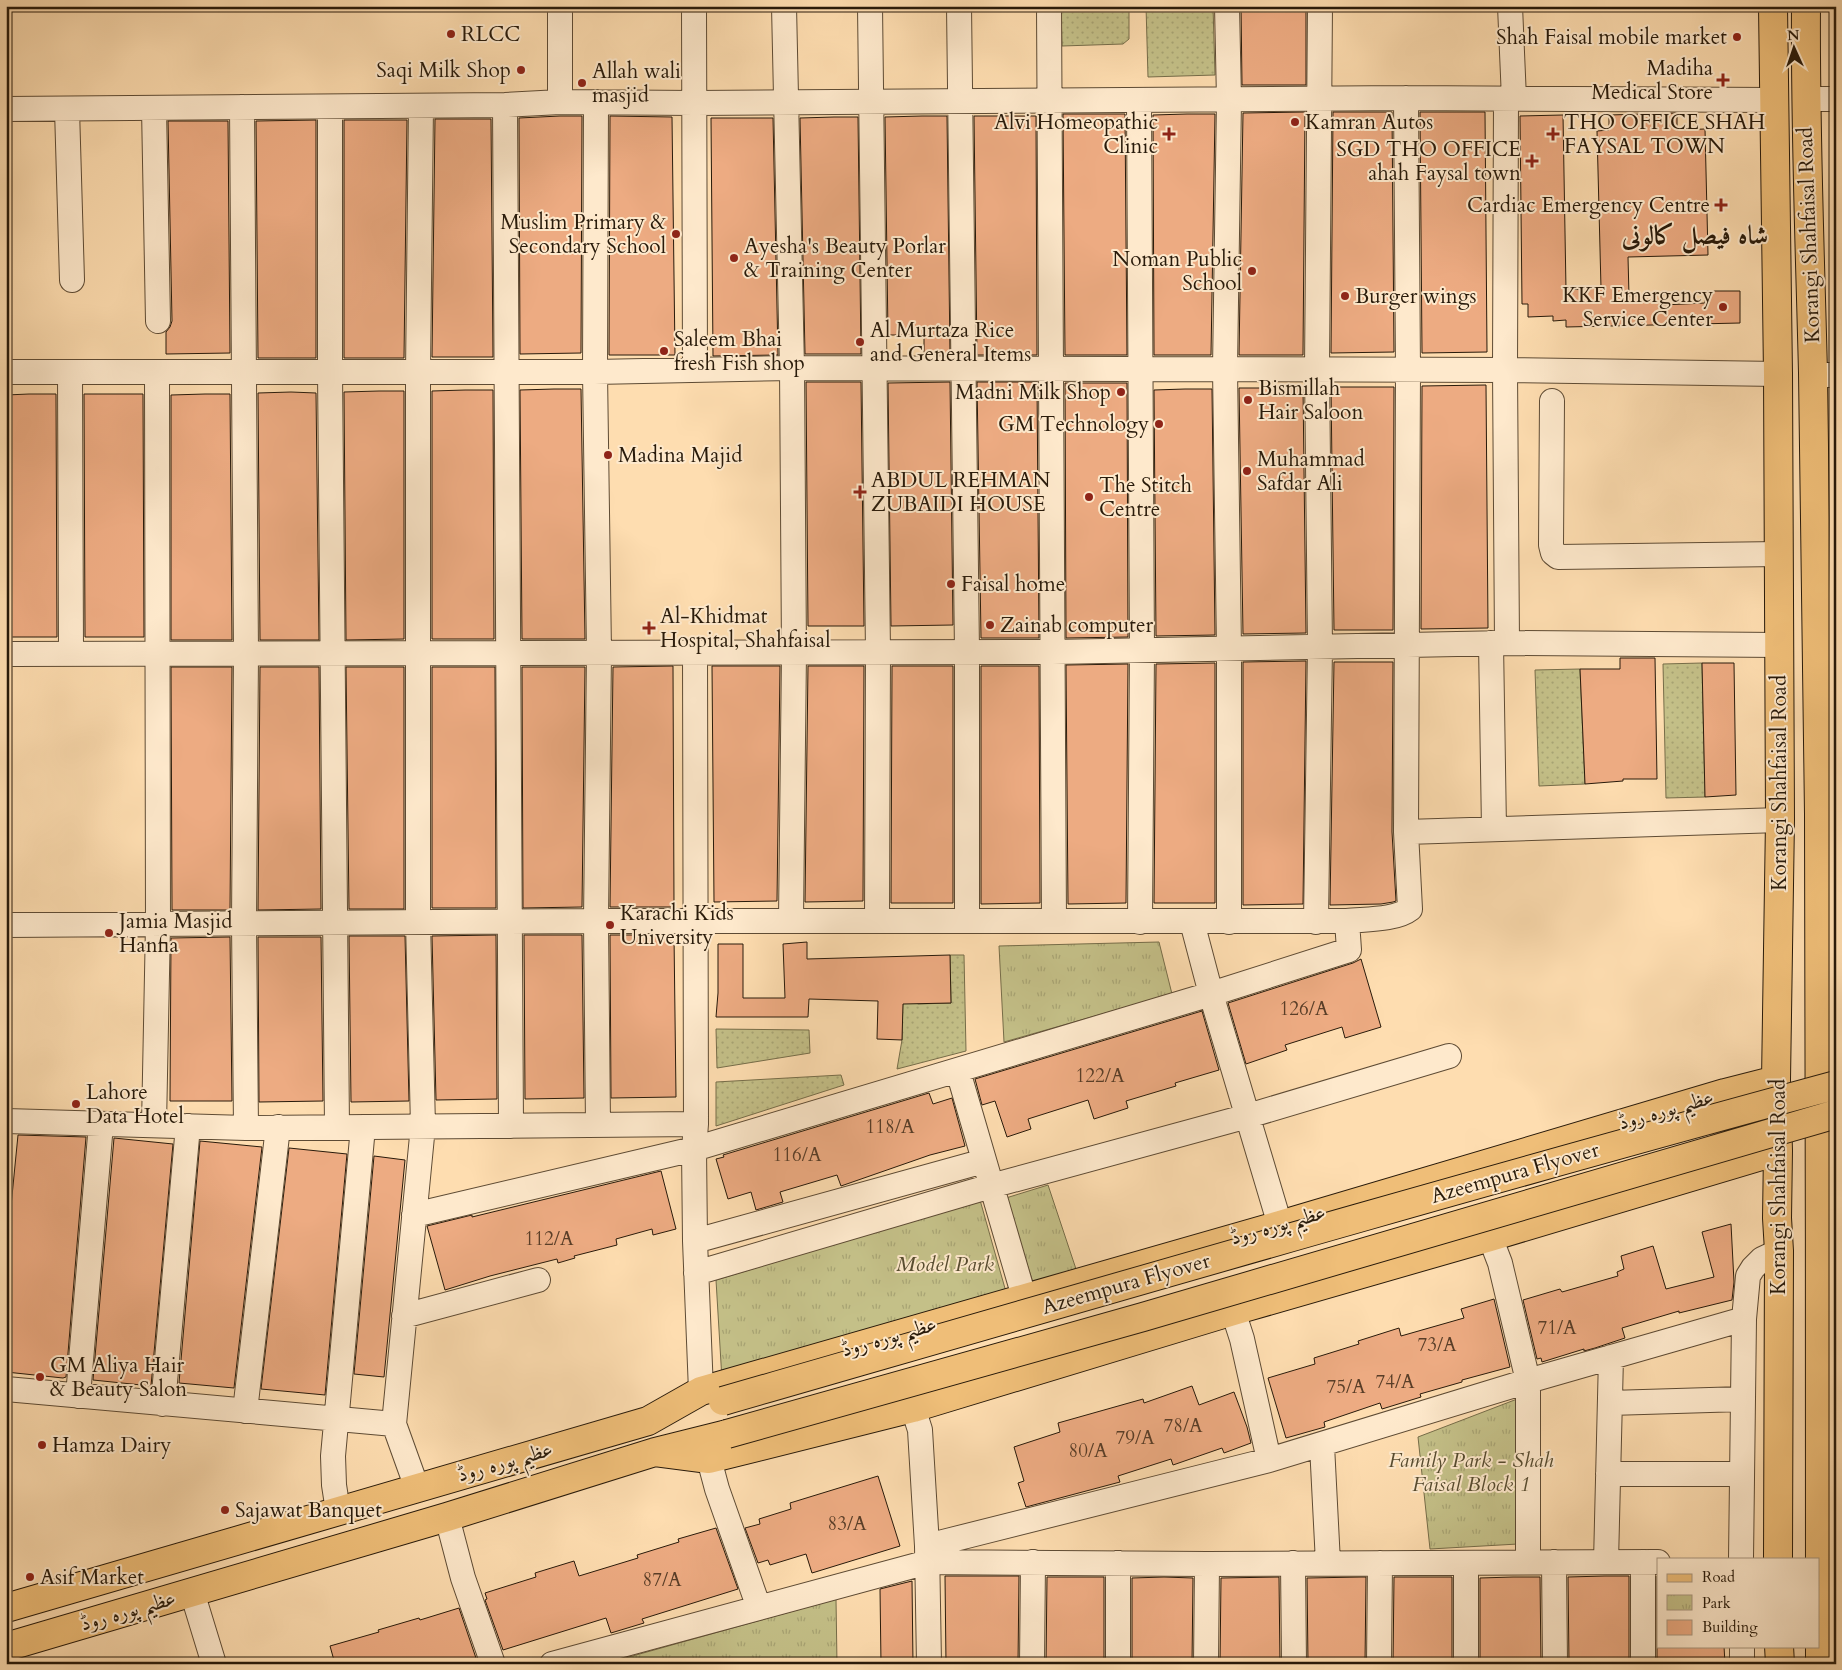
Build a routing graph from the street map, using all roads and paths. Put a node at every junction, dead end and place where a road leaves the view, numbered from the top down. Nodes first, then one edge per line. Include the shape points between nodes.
1 (560, 6) edge
2 (694, 6) edge
3 (784, 6) edge
4 (870, 6) edge
5 (959, 6) edge
6 (1049, 6) edge
7 (1228, 6) edge
8 (1320, 6) edge
9 (1510, 6) edge
10 (1774, 6) edge
11 (1806, 6) edge
12 (1406, 98) junction
13 (1510, 99) junction
14 (1805, 99) junction
15 (1836, 99) edge
16 (1229, 100) junction
17 (1319, 100) junction
18 (1774, 100) junction
19 (1139, 101) junction
20 (560, 102) junction
21 (596, 102) junction
22 (872, 102) junction
23 (960, 102) junction
24 (1049, 102) junction
25 (695, 103) junction
26 (786, 103) junction
27 (505, 105) junction
28 (421, 106) junction
29 (242, 107) junction
30 (330, 107) junction
31 (154, 108) junction
32 (67, 109) junction
33 (6, 110) edge
34 (72, 280) dead end
35 (158, 321) dead end
36 (792, 368) junction
37 (876, 368) junction
38 (964, 368) junction
39 (1052, 368) junction
40 (1141, 369) junction
41 (1225, 369) junction
42 (695, 370) junction
43 (1317, 370) junction
44 (1408, 370) junction
45 (1505, 370) junction
46 (6, 372) edge
47 (70, 372) junction
48 (157, 372) junction
49 (244, 372) junction
50 (330, 372) junction
51 (418, 372) junction
52 (507, 372) junction
53 (596, 372) junction
54 (1778, 374) junction
55 (1824, 375) edge
56 (1552, 401) dead end
57 (1779, 554) junction
58 (1499, 643) junction
59 (1408, 645) junction
60 (1780, 645) junction
61 (1320, 647) junction
62 (1826, 647) edge
63 (1229, 649) junction
64 (1142, 651) junction
65 (333, 652) junction
66 (419, 652) junction
67 (509, 652) junction
68 (599, 652) junction
69 (695, 652) junction
70 (794, 652) junction
71 (878, 652) junction
72 (967, 652) junction
73 (1053, 652) junction
74 (157, 653) junction
75 (246, 653) junction
76 (6, 654) edge
77 (71, 654) junction
78 (1828, 814) edge
79 (1780, 820) junction
80 (1494, 830) junction
81 (1406, 832) junction
82 (596, 920) junction
83 (695, 920) junction
84 (791, 920) junction
85 (877, 921) junction
86 (967, 921) junction
87 (1054, 921) junction
88 (1347, 921) junction
89 (418, 922) junction
90 (510, 922) junction
91 (1140, 922) junction
92 (1192, 922) junction
93 (1229, 922) junction
94 (1316, 922) junction
95 (244, 923) junction
96 (335, 923) junction
97 (158, 924) junction
98 (6, 925) edge
99 (1211, 994) junction
100 (1449, 1056) dead end
101 (958, 1071) junction
102 (1830, 1075) edge
103 (1776, 1080) junction
104 (1725, 1093) junction
105 (1836, 1114) edge
106 (1248, 1116) junction
107 (6, 1121) edge
108 (101, 1124) junction
109 (696, 1124) junction
110 (154, 1125) junction
111 (598, 1125) junction
112 (188, 1126) junction
113 (423, 1126) junction
114 (511, 1126) junction
115 (337, 1127) junction
116 (363, 1127) junction
117 (246, 1128) junction
118 (278, 1128) junction
119 (1828, 1136) edge
120 (694, 1149) junction
121 (1778, 1151) junction
122 (1750, 1159) junction
123 (984, 1161) junction
124 (991, 1186) junction
125 (1820, 1209) junction
126 (414, 1215) junction
127 (1280, 1225) junction
128 (1490, 1237) junction
129 (695, 1241) junction
130 (1779, 1251) junction
131 (1836, 1256) edge
132 (696, 1273) junction
133 (538, 1280) dead end
134 (1827, 1284) edge
135 (1022, 1290) dead end
136 (1233, 1311) junction
137 (404, 1316) junction
138 (1744, 1318) junction
139 (1611, 1358) junction
140 (1528, 1381) junction
141 (6, 1389) edge
142 (78, 1396) junction
143 (712, 1396) junction
144 (1743, 1399) junction
145 (1610, 1403) junction
146 (163, 1404) junction
147 (913, 1408) junction
148 (245, 1411) junction
149 (337, 1419) junction
150 (648, 1421) joint
151 (394, 1424) junction
152 (1322, 1445) junction
153 (655, 1452) junction
154 (709, 1459) junction
155 (1269, 1460) junction
156 (1608, 1474) junction
157 (1742, 1474) junction
158 (417, 1488) junction
159 (338, 1512) junction
160 (447, 1518) junction
161 (927, 1554) junction
162 (1741, 1558) edge
163 (1778, 1558) edge
164 (1033, 1562) junction
165 (1118, 1562) junction
166 (1528, 1562) junction
167 (1554, 1562) junction
168 (1606, 1562) junction
169 (1651, 1562) edge
170 (1293, 1563) junction
171 (1328, 1563) junction
172 (1380, 1563) junction
173 (1466, 1563) junction
174 (1207, 1564) junction
175 (192, 1592) junction
176 (6, 1608) edge
177 (759, 1608) junction
178 (7, 1645) edge
179 (1742, 1648) edge
180 (1779, 1648) edge
181 (214, 1664) edge
182 (492, 1664) edge
183 (552, 1664) edge
184 (929, 1664) edge
185 (1032, 1664) edge
186 (1118, 1664) edge
187 (1206, 1664) edge
188 (1294, 1664) edge
189 (1379, 1664) edge
190 (1466, 1664) edge
191 (1555, 1664) edge
192 (1643, 1664) edge
193 (1742, 1664) edge
194 (1780, 1664) edge
195 (1820, 1664) edge

1 - 20 street
2 - 25 street
3 - 26 street
4 - 22 street
5 - 23 street
6 - 24 street
7 - 16 street
8 - 17 street
9 - 13 street
10 - 18 main road, Korangi Shahfaisal Road
11 - 14 main road, Korangi Shahfaisal Road
12 - 13 street
12 - 17 street
12 - 44 street
13 - 18 street
13 - 45 street
14 - 15 street
14 - 55 main road, Korangi Shahfaisal Road
16 - 17 street
16 - 19 street
16 - 41 street
17 - 43 street
18 - 54 main road, Korangi Shahfaisal Road
19 - 24 street
19 - 40 street
20 - 21 street
20 - 27 street
21 - 25 street
21 - 53 street
22 - 23 street
22 - 26 street
22 - 37 street
23 - 24 street
23 - 38 street
24 - 39 street
25 - 26 street
25 - 42 street
26 - 36 street
27 - 28 street
27 - 52 street
28 - 30 street
28 - 51 street
29 - 30 street
29 - 31 street
29 - 49 street
30 - 50 street
31 - 32 street
31 - 35 street
32 - 33 street
32 - 34 street
36 - 37 street
36 - 42 street
36 - 70 street
37 - 38 street
37 - 71 street
38 - 39 street
38 - 72 street
39 - 40 street
39 - 73 street
40 - 41 street
40 - 64 street
41 - 43 street
41 - 63 street
42 - 53 street
43 - 44 street
43 - 61 street
44 - 45 street
44 - 59 street
45 - 54 street
45 - 58 street
46 - 47 street
47 - 48 street
47 - 77 street
48 - 49 street
48 - 74 street
49 - 50 street
49 - 75 street
50 - 51 street
50 - 65 street
51 - 52 street
51 - 66 street
52 - 53 street
52 - 67 street
53 - 68 street
54 - 57 main road, Korangi Shahfaisal Road
55 - 62 main road, Korangi Shahfaisal Road
56 - 57 street via 1550,545 1558,557
57 - 60 main road, Korangi Shahfaisal Road
58 - 59 street
58 - 60 street
58 - 80 street
59 - 61 street
59 - 81 street
60 - 79 main road, Korangi Shahfaisal Road
61 - 63 street
61 - 94 street
62 - 78 main road, Korangi Shahfaisal Road
63 - 64 street
63 - 93 street
64 - 73 street
64 - 91 street
65 - 66 street
65 - 75 street
65 - 96 street
66 - 67 street
66 - 89 street
67 - 68 street
67 - 90 street
68 - 69 street
68 - 82 street
69 - 70 street
69 - 83 street
70 - 71 street
70 - 84 street
71 - 72 street
71 - 85 street
72 - 73 street
72 - 86 street
73 - 87 street
74 - 75 street
74 - 77 street
74 - 97 street
75 - 95 street
76 - 77 street
78 - 102 main road, Korangi Shahfaisal Road
79 - 80 street
79 - 103 main road, Korangi Shahfaisal Road
80 - 81 street
81 - 88 street via 1410,909 1396,916
82 - 83 street
82 - 90 street
82 - 111 street
83 - 84 street
83 - 109 street
84 - 85 street
85 - 86 street
86 - 87 street
87 - 91 street
88 - 94 street
88 - 99 street via 1349,950
89 - 90 street
89 - 96 street
89 - 113 street
90 - 114 street
91 - 92 street
92 - 93 street
92 - 99 street
93 - 94 street
95 - 96 street
95 - 97 street
95 - 117 street
96 - 115 street
97 - 98 street
97 - 110 street
99 - 101 street
99 - 106 street
100 - 106 street
101 - 120 street
101 - 123 street
102 - 119 main road, Korangi Shahfaisal Road
102 - 143 main road, Azeempura Flyover, bridge via 1542,1165 1142,1279
103 - 104 main road, عظیم پورہ روڈ
103 - 121 main road, Korangi Shahfaisal Road
104 - 122 main road
104 - 127 main road, عظیم پورہ روڈ
105 - 153 main road, Azeempura Flyover, bridge via 1134,1320
106 - 124 street
106 - 127 street
107 - 108 street
108 - 110 street
108 - 142 street
109 - 111 street
109 - 120 street
110 - 112 street
111 - 114 street
112 - 117 street
112 - 146 street
113 - 114 street
113 - 116 street
113 - 126 street
115 - 116 street
115 - 118 street
116 - 149 street
117 - 118 street
118 - 148 street
119 - 125 main road, Korangi Shahfaisal Road
120 - 126 street
120 - 129 street
121 - 122 main road, عظیم پورہ روڈ
121 - 130 main road, Korangi Shahfaisal Road via 1776,1218
122 - 128 main road, عظیم پورہ روڈ
123 - 124 street
123 - 129 street
124 - 132 street
124 - 135 street
125 - 131 street
125 - 134 main road, Korangi Shahfaisal Road
126 - 137 street
127 - 143 main road, عظیم پورہ روڈ
128 - 136 main road, عظیم پورہ روڈ
128 - 140 street via 1500,1262
129 - 132 street
130 - 138 street via 1762,1259 1748,1276
130 - 163 main road, Korangi Shahfaisal Road
132 - 143 street
133 - 137 street
134 - 195 main road, Korangi Shahfaisal Road
136 - 147 main road, عظیم پورہ روڈ
136 - 155 street
137 - 151 street
138 - 139 street
138 - 144 street
139 - 140 street
139 - 145 street
140 - 152 street
140 - 166 street
141 - 142 street
142 - 146 street
143 - 150 main road, Azeempura Flyover
144 - 145 street
144 - 157 street
145 - 156 street
146 - 148 street
147 - 154 main road, عظیم پورہ روڈ
147 - 161 street via 920,1430
148 - 149 street
149 - 151 street
149 - 159 street via 333,1456
150 - 158 main road, عظیم پورہ روڈ
151 - 158 street
152 - 155 street
152 - 171 street
153 - 154 main road, عظیم پورہ روڈ
153 - 160 main road, عظیم پورہ روڈ
154 - 177 street
155 - 161 street
156 - 157 street
156 - 168 street
157 - 162 street
158 - 159 main road, عظیم پورہ روڈ
159 - 176 main road, عظیم پورہ روڈ
160 - 175 main road, عظیم پورہ روڈ
160 - 182 street
161 - 164 street
161 - 177 street
161 - 184 street
164 - 165 street
164 - 185 street
165 - 174 street
165 - 186 street
166 - 167 street
166 - 173 street
167 - 168 street
167 - 191 street
168 - 169 street
169 - 192 street
170 - 171 street
170 - 174 street
170 - 188 street
171 - 172 street
172 - 173 street
172 - 189 street
173 - 190 street
174 - 187 street
175 - 178 main road, عظیم پورہ روڈ
175 - 181 street
177 - 183 street
179 - 193 street
180 - 194 main road

